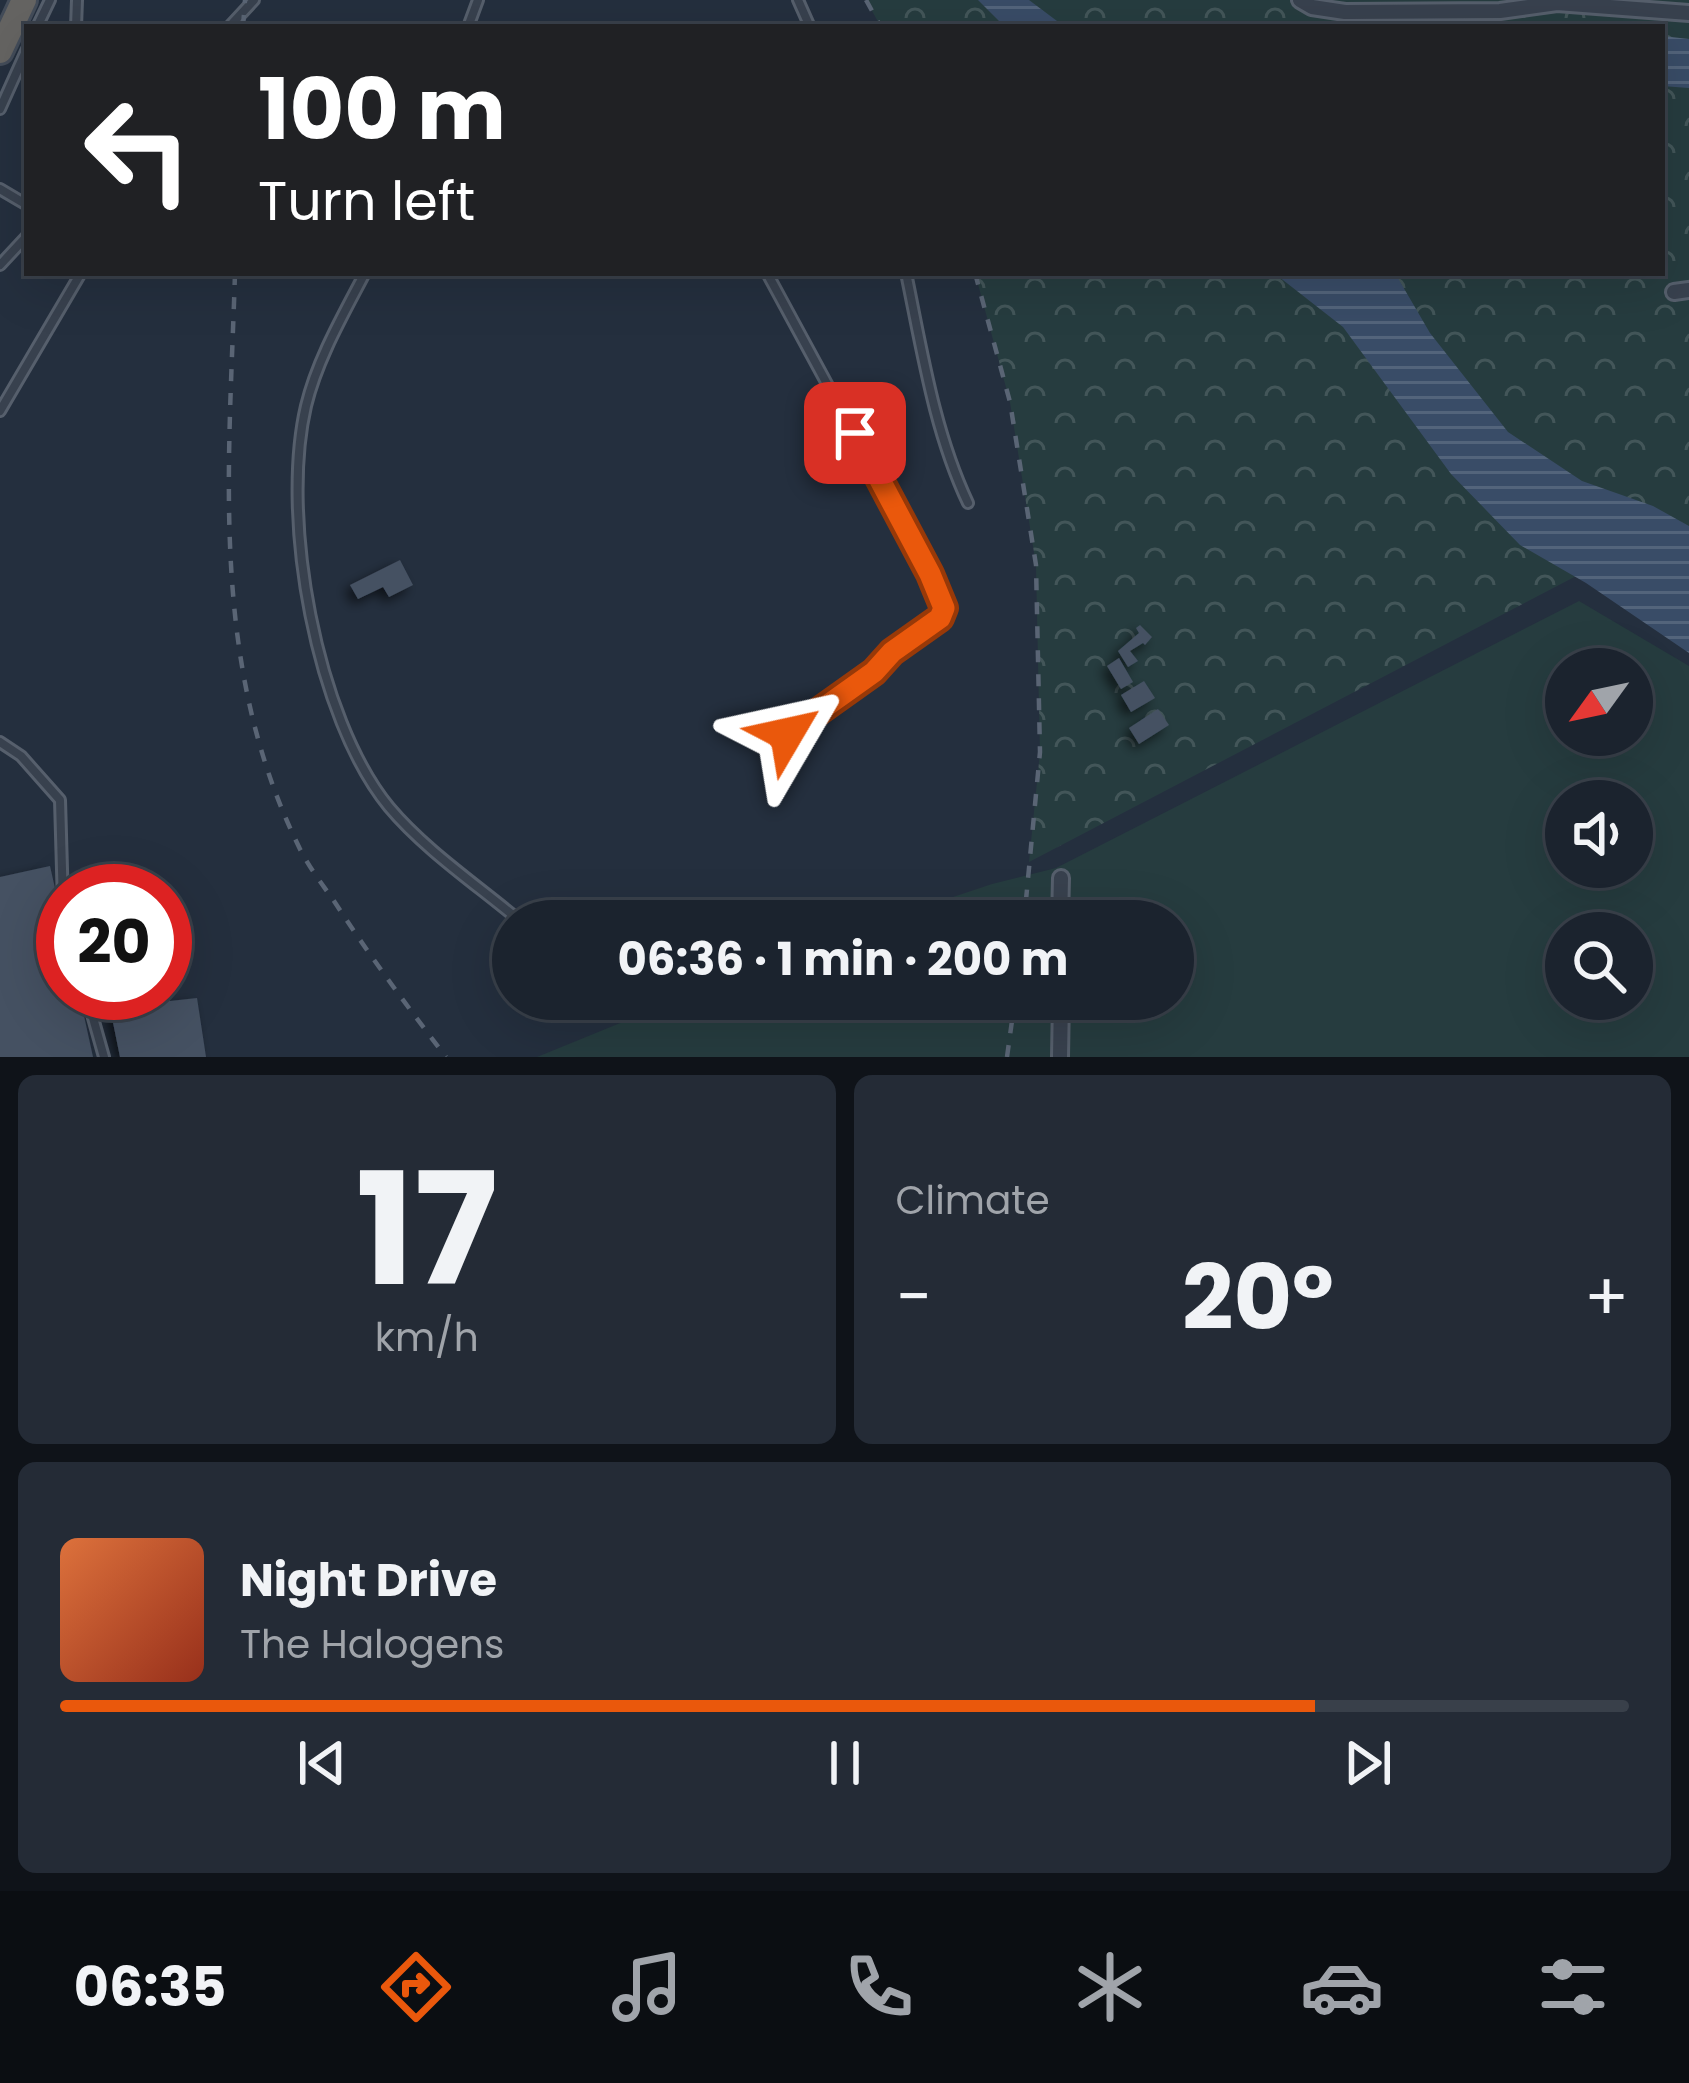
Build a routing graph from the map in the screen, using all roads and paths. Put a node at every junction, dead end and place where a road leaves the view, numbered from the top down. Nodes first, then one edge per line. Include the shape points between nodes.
1 (12, 0) edge
2 (24, 0) edge
3 (254, 0) edge
4 (1300, 0) edge
5 (1689, 14) edge
6 (0, 21) edge
7 (232, 24) edge
8 (0, 51) edge
9 (24, 56) edge
10 (0, 109) edge
11 (24, 239) edge
12 (0, 265) edge
13 (79, 276) edge
14 (364, 276) edge
15 (769, 276) edge
16 (907, 276) edge
17 (0, 412) edge
18 (968, 503) dead end
19 (787, 734) dead end
20 (0, 742) edge
21 (62, 864) edge
22 (1061, 878) dead end
23 (496, 900) edge
24 (1060, 900) edge
25 (94, 1020) edge
26 (1061, 1020) edge
27 (104, 1057) edge
28 (1060, 1057) edge

1 - 6 highway
2 - 8 highway
3 - 7 lane
4 - 5 street via 1346,12 1557,3
9 - 10 lane
11 - 12 lane
13 - 17 lane
14 - 23 lane via 316,377 300,456 301,555 321,657 353,744 388,806
15 - 19 lane via 944,608 874,672
16 - 18 lane via 952,470
20 - 21 lane via 60,800
22 - 24 street
25 - 27 lane
26 - 28 street

